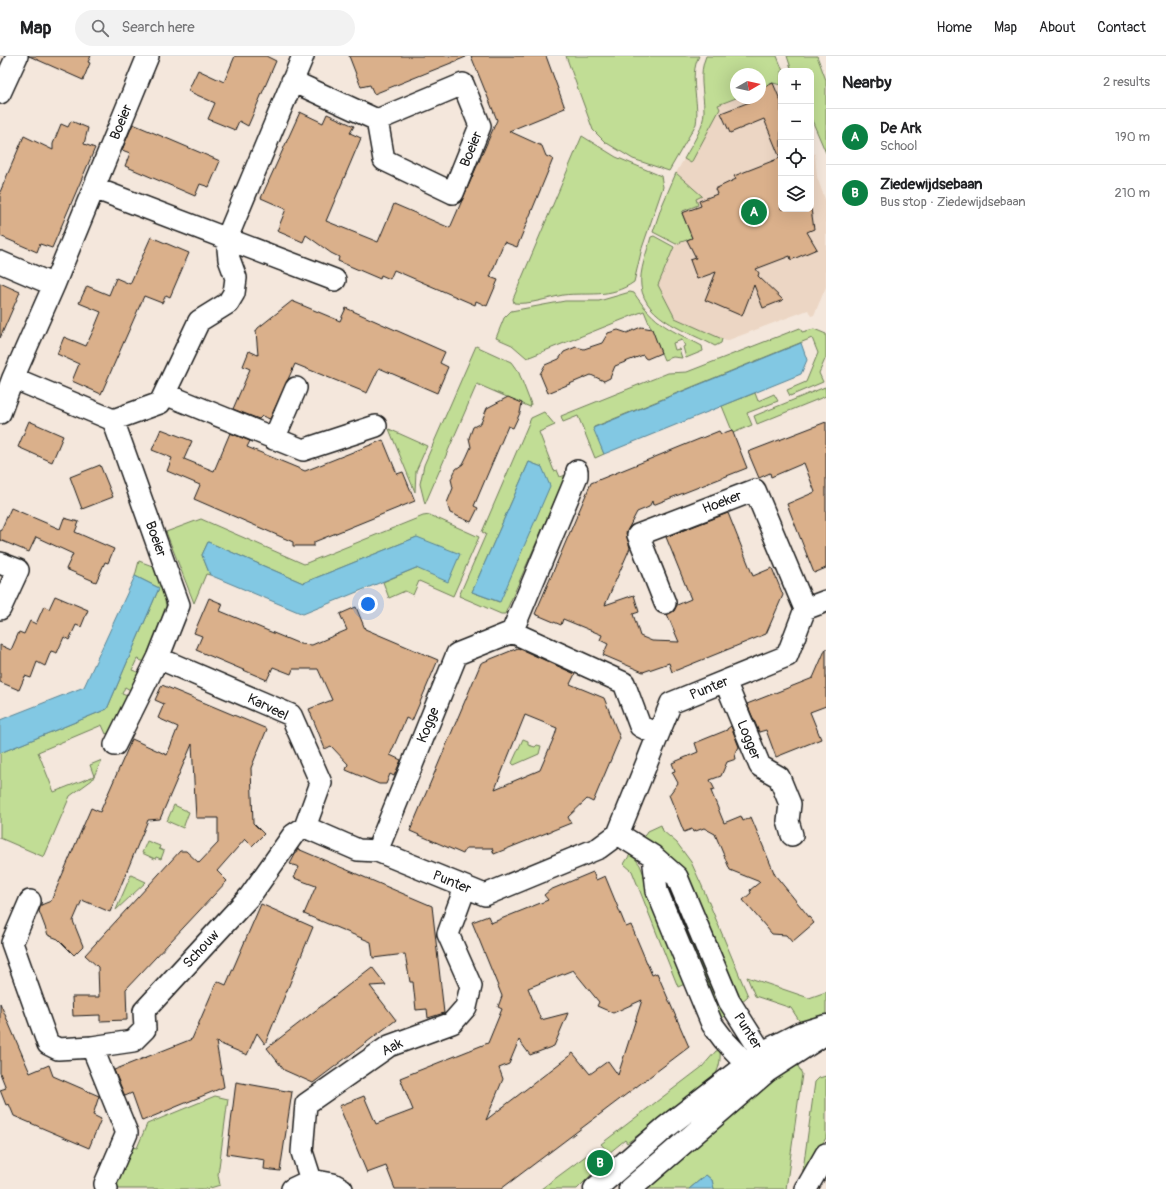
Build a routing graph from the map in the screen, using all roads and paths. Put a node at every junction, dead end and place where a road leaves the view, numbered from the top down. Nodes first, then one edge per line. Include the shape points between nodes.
1 (17, 56) edge
2 (148, 56) edge
3 (303, 56) edge
4 (292, 81) junction
5 (0, 93) edge
6 (377, 120) junction
7 (94, 188) junction
8 (226, 238) junction
9 (0, 262) edge
10 (335, 280) dead end
11 (54, 285) junction
12 (13, 378) junction
13 (296, 388) dead end
14 (166, 394) junction
15 (0, 413) edge
16 (113, 420) junction
17 (376, 426) dead end
18 (274, 439) junction
19 (577, 470) dead end
20 (0, 563) edge
21 (826, 601) edge
22 (665, 604) dead end
23 (0, 609) edge
24 (805, 609) junction
25 (512, 632) junction
26 (158, 658) junction
27 (725, 681) junction
28 (658, 735) junction
29 (115, 745) dead end
30 (305, 827) junction
31 (618, 834) junction
32 (792, 835) dead end
33 (377, 852) junction
34 (465, 888) junction
35 (30, 901) dead end
36 (826, 1026) edge
37 (826, 1033) edge
38 (92, 1047) junction
39 (759, 1063) junction
40 (826, 1154) edge
41 (311, 1180) junction
42 (107, 1189) edge
43 (292, 1189) edge
44 (342, 1189) edge
45 (595, 1189) edge
46 (630, 1189) edge
47 (806, 1189) edge

1 - 5 street
2 - 7 street, Boeier
3 - 4 street
4 - 6 street
4 - 8 street
6 - 6 street, Boeier via 463,84 480,126 453,193 384,160
7 - 8 street
7 - 11 street, Boeier
8 - 10 street
8 - 14 street via 229,259 236,278 234,293 228,303 199,321
9 - 11 street
11 - 12 street, Boeier
12 - 15 street, Boeier
12 - 16 street
13 - 18 street
14 - 16 street via 160,403
14 - 18 street
16 - 26 street, Boeier via 179,605
17 - 18 street via 304,450
19 - 25 street via 577,476
20 - 23 street via 18,570
21 - 24 street
22 - 24 street, Hoeker via 638,535 755,490
24 - 27 street, Punter via 787,656
25 - 28 street via 624,683 640,726
25 - 33 street, Kogge via 457,654
26 - 29 street
26 - 30 street, Karveel via 291,715 321,783
27 - 28 street, Punter via 671,703
27 - 32 street, Logger via 760,766 779,777 790,804 788,821
28 - 31 street, Punter
30 - 33 street, Punter via 358,850
30 - 38 street, Schouw via 293,835 250,896 144,1011 145,1029 133,1041
31 - 34 street, Punter via 599,848 485,895
31 - 39 street, Punter via 653,856 677,877 729,1001
33 - 34 street, Punter
34 - 41 street, Aak via 448,934 470,986 466,1008 452,1023 389,1046 306,1104 302,1152
35 - 38 street, Schouw via 12,943 48,1044 58,1049
36 - 39 street via 799,1034
37 - 39 street
38 - 42 street via 127,1133 105,1184
39 - 45 street via 665,1128
39 - 46 street
40 - 47 street
41 - 43 street
41 - 44 street via 333,1184

